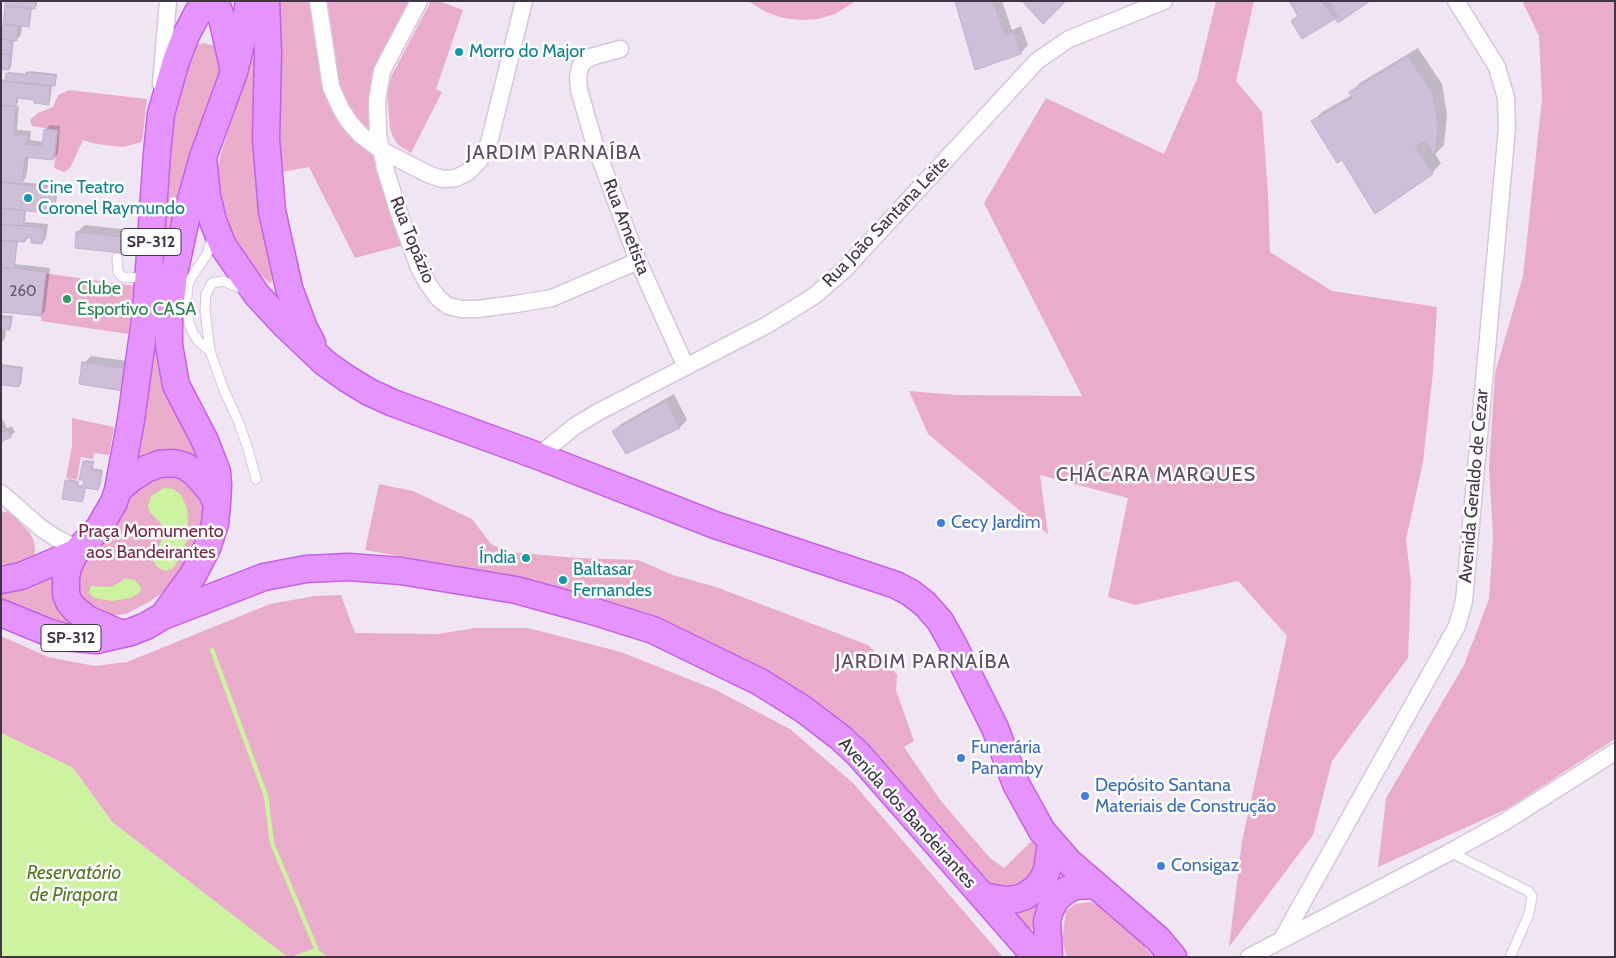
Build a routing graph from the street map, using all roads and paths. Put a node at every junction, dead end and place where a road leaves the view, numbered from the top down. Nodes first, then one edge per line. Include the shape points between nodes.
1 (168, 1) edge
2 (204, 1) edge
3 (215, 1) edge
4 (249, 1) edge
5 (266, 1) edge
6 (318, 1) edge
7 (419, 1) edge
8 (524, 1) edge
9 (1164, 1) edge
10 (1456, 1) edge
11 (186, 35) junction
12 (620, 49) dead end
13 (232, 61) junction
14 (161, 114) junction
15 (381, 150) junction
16 (203, 157) junction
17 (213, 221) junction
18 (117, 258) dead end
19 (638, 261) junction
20 (149, 278) junction
21 (257, 295) junction
22 (210, 351) junction
23 (325, 363) junction
24 (686, 367) junction
25 (538, 456) junction
26 (256, 479) dead end
27 (118, 490) junction
28 (1, 492) edge
29 (218, 504) junction
30 (77, 551) junction
31 (1, 580) edge
32 (1, 612) edge
33 (163, 616) junction
34 (122, 634) junction
35 (1615, 752) edge
36 (1051, 843) junction
37 (1450, 852) junction
38 (1094, 884) junction
39 (983, 896) junction
40 (1282, 939) junction
41 (1036, 957) edge
42 (1049, 957) edge
43 (1173, 957) edge
44 (1249, 957) edge
45 (1510, 957) edge

1 - 14 street
2 - 11 main road, SP-312
3 - 13 main road
4 - 13 main road, SP-312 via 243,36
5 - 23 main road via 266,139 272,211 289,288 304,328
6 - 15 street via 331,87 350,123
7 - 15 street, Rua Topázio via 382,71 377,101
8 - 15 street via 489,143 480,160 468,172 456,178 443,179
9 - 24 street, Rua João Santana Leite via 1069,39 1037,61 843,271 814,296 767,325
10 - 40 street, Avenida Geraldo de Cezar via 1497,67 1506,98 1507,128 1464,601 1457,626
11 - 13 main road via 214,39
11 - 14 main road, SP-312
12 - 19 street, Rua Ametista via 584,61 580,67 578,90
13 - 16 main road, SP-312
14 - 20 main road, SP-312
15 - 19 street, Rua Topázio via 419,268 439,299 448,306 477,309 552,298
16 - 17 main road
16 - 29 main road, SP-312 via 174,274 169,345 176,385 211,455 218,485
17 - 21 main road via 223,246
17 - 22 lane via 211,246 191,278 186,305 193,334
18 - 20 lane via 118,272 122,277
19 - 24 street, Rua Ametista
20 - 27 main road, SP-312 via 140,357
21 - 22 lane via 230,283 212,283 205,301
21 - 23 main road
22 - 26 lane via 239,422
23 - 25 main road via 369,392 393,403
24 - 25 street, Rua João Santana Leite via 600,411
25 - 36 main road via 715,525 911,592 940,621 953,644 994,728 1016,784 1034,820
27 - 29 main road via 146,469 174,463 195,473
27 - 30 main road, SP-312 via 99,528
28 - 30 street via 41,528
29 - 33 main road, SP-312 via 203,559
30 - 31 main road, SP-312 via 21,576
30 - 34 main road via 68,566 66,578 69,602 86,619
32 - 34 main road, SP-312 via 64,637 96,640
33 - 34 main road, SP-312
33 - 39 main road, Avenida dos Bandeirantes via 264,577 306,569 349,567 400,571 516,590 653,630 760,682 841,738
35 - 37 street via 1506,821
36 - 38 main road
36 - 39 main road via 1046,870 1035,889 1017,899
37 - 40 street
37 - 45 lane via 1528,891 1532,896 1529,914
38 - 42 main road via 1075,886 1056,899 1047,921
38 - 43 main road via 1158,938
39 - 41 main road, Avenida dos Bandeirantes
40 - 44 street

